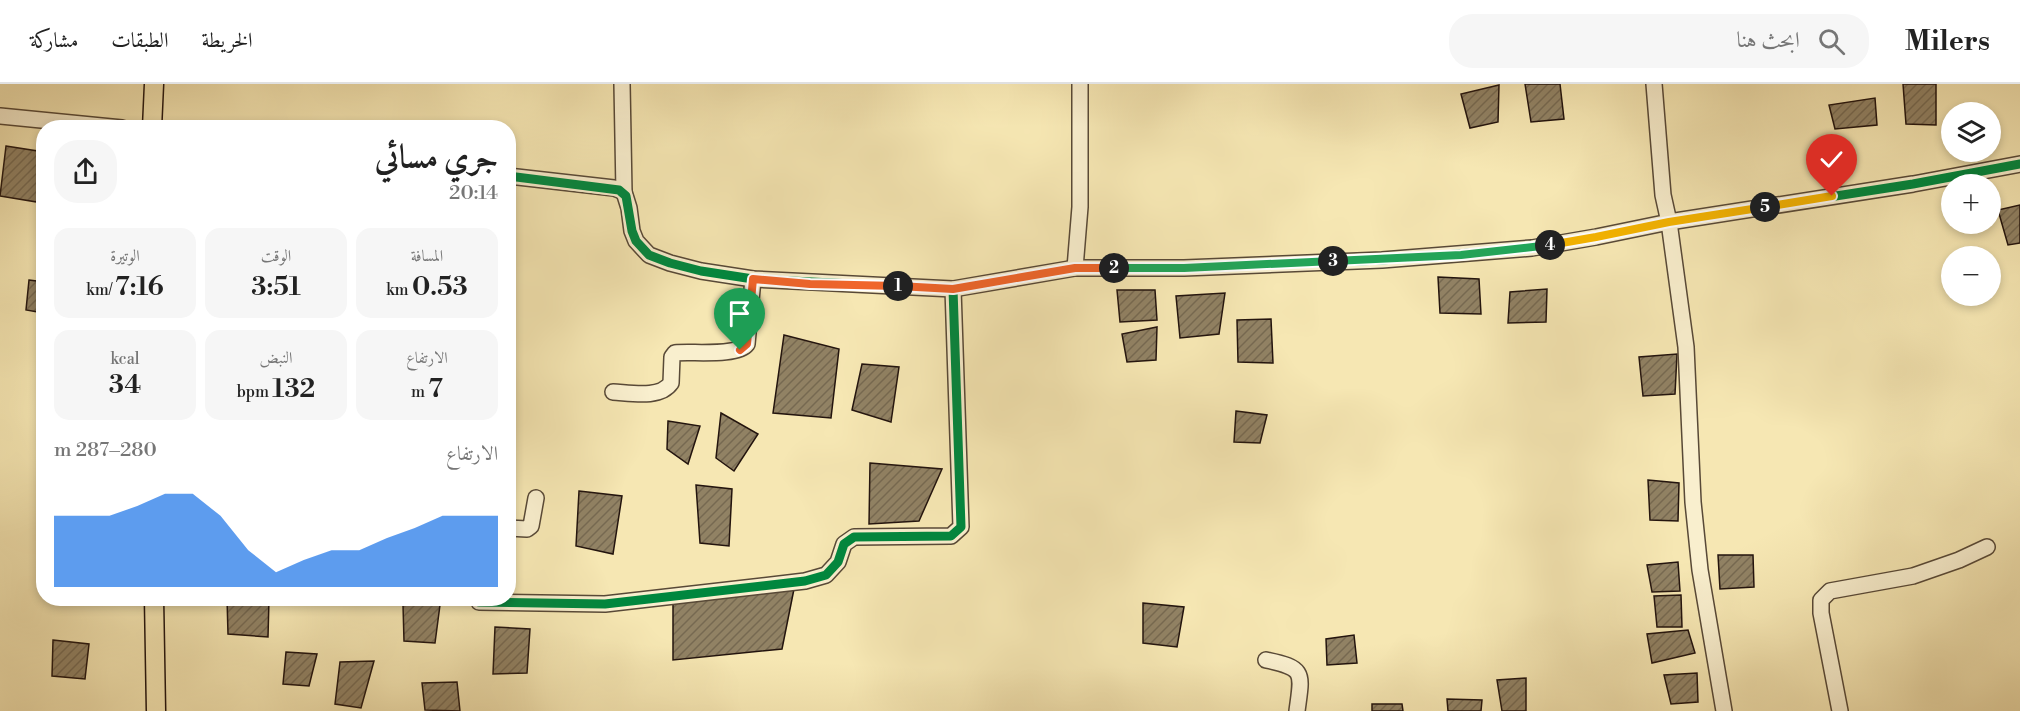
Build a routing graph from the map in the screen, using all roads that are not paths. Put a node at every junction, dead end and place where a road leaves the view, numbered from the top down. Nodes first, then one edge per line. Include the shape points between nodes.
1 (154, 84) edge
2 (622, 84) edge
3 (1080, 84) edge
4 (1654, 84) edge
5 (0, 116) edge
6 (41, 120) edge
7 (152, 120) edge
8 (2020, 165) edge
9 (516, 177) edge
10 (624, 192) junction
11 (1669, 222) junction
12 (1075, 268) junction
13 (753, 279) junction
14 (953, 289) junction
15 (613, 392) dead end
16 (536, 498) dead end
17 (516, 528) edge
18 (1987, 547) dead end
19 (516, 603) edge
20 (154, 606) edge
21 (1266, 660) dead end
22 (156, 711) edge
23 (1297, 711) edge
24 (1724, 711) edge
25 (1840, 711) edge

1 - 7 main road
2 - 10 street
3 - 12 street via 1080,207
4 - 11 street via 1663,195
5 - 6 street
8 - 11 street
9 - 10 street
10 - 13 street via 633,236 649,255 701,271
11 - 12 street via 1543,246 1461,255 1184,268
11 - 24 street via 1686,347 1700,570
12 - 14 street
13 - 14 street
13 - 15 street via 744,347 675,353 671,383 666,389 648,394
14 - 19 street via 961,527 951,536 854,537 844,544 838,562 826,575 805,581 605,604
16 - 17 street via 531,526
18 - 25 street via 1913,576 1830,591 1821,600
20 - 22 main road
21 - 23 street via 1290,665 1299,676

